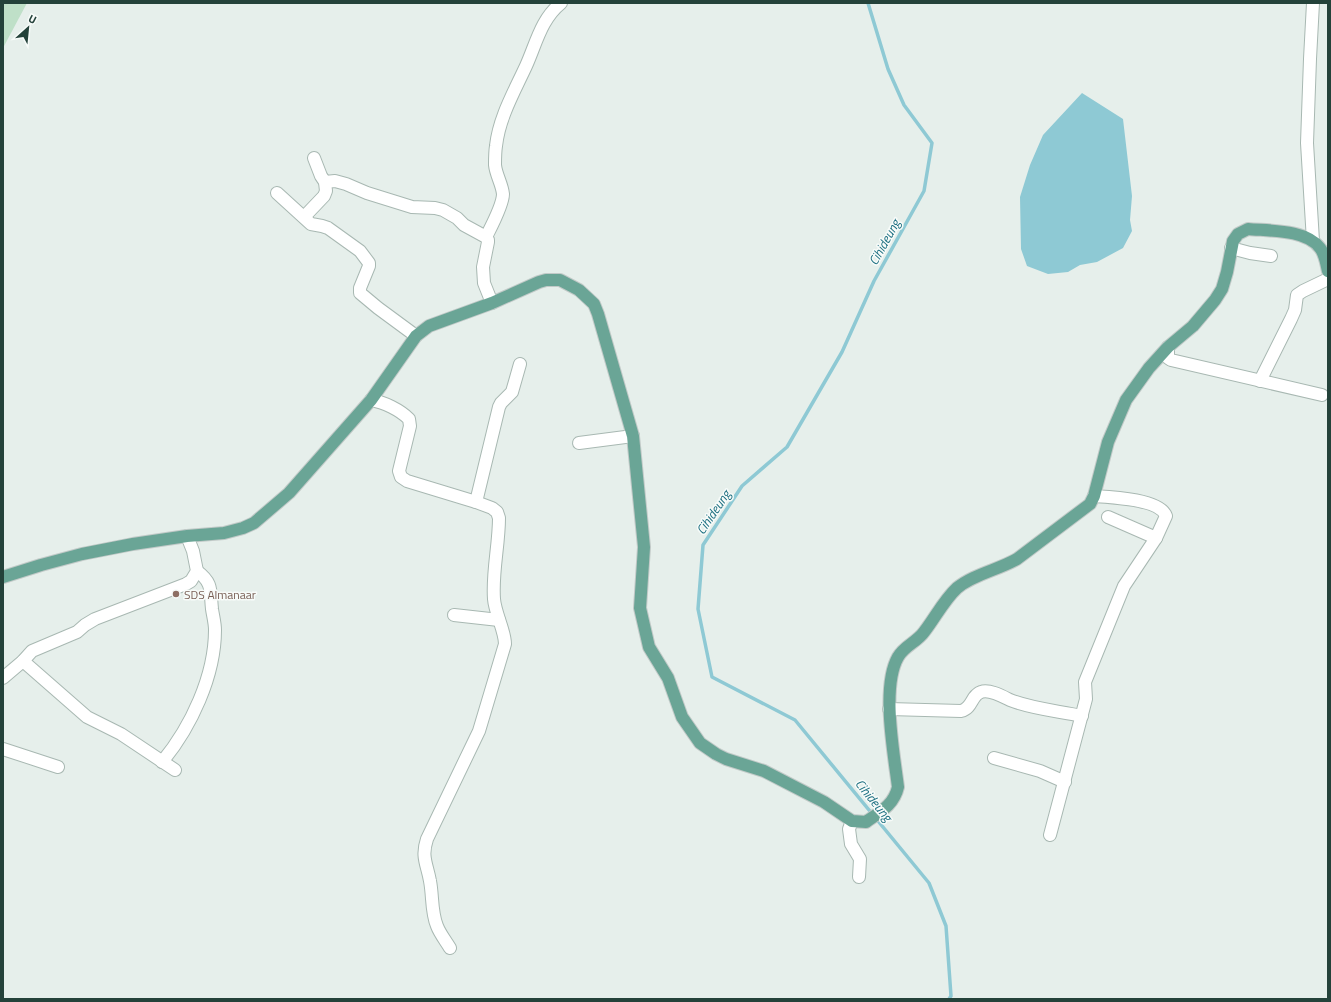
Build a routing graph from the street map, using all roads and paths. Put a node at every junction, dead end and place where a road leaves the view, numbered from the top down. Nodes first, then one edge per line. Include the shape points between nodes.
1 (561, 3) edge
2 (1313, 3) edge
3 (314, 158) dead end
4 (325, 182) junction
5 (277, 193) dead end
6 (304, 217) junction
7 (486, 237) junction
8 (1313, 241) junction
9 (1231, 248) junction
10 (1271, 256) dead end
11 (1328, 271) edge
12 (1328, 279) edge
13 (492, 303) junction
14 (416, 336) junction
15 (1168, 347) junction
16 (520, 364) dead end
17 (1260, 381) junction
18 (1322, 395) dead end
19 (371, 400) junction
20 (633, 436) junction
21 (579, 443) dead end
22 (1094, 496) junction
23 (476, 502) junction
24 (1108, 518) dead end
25 (187, 536) junction
26 (1156, 538) junction
27 (197, 571) junction
28 (3, 577) edge
29 (454, 615) dead end
30 (499, 620) junction
31 (23, 661) junction
32 (3, 678) edge
33 (889, 709) junction
34 (1082, 716) junction
35 (3, 749) edge
36 (994, 758) dead end
37 (162, 762) junction
38 (58, 767) dead end
39 (175, 770) dead end
40 (1064, 782) junction
41 (852, 821) junction
42 (1050, 835) dead end
43 (859, 877) dead end
44 (450, 948) dead end

1 - 7 street via 554,8 540,30 504,115 496,144 495,166 503,196
2 - 8 street via 1307,143
3 - 4 street
4 - 6 street via 324,196
4 - 7 street via 346,184 412,207 443,210
5 - 6 street
6 - 14 street via 313,225 326,226 360,251 369,266 360,293
7 - 13 street via 488,242 483,267 484,282
8 - 9 main road via 1298,234 1248,230 1236,237
8 - 11 main road via 1323,253
9 - 10 street
9 - 15 main road via 1222,289 1193,326
12 - 17 street via 1297,295 1291,319
13 - 14 main road via 430,326
13 - 20 main road via 538,282 554,279 579,290 588,298 598,314
14 - 19 main road
15 - 17 street via 1168,358 1171,360
15 - 22 main road via 1126,400 1108,442
16 - 23 street via 512,392 499,407
17 - 18 street
19 - 23 street via 391,407 409,419 410,426 399,471 401,477
19 - 25 main road via 289,493 254,523 224,533
20 - 21 street
20 - 41 main road via 644,547 640,608 649,647 668,678 682,717 700,743 716,754 764,771 824,802
22 - 26 street via 1132,499 1162,510 1166,516
22 - 33 main road via 1087,508 1021,556 1007,565 975,577 956,589 922,635 898,656 892,675
23 - 30 street via 492,508 499,515 494,598
24 - 26 street
25 - 27 street
25 - 28 main road via 82,554
26 - 34 street via 1124,586 1085,682 1086,699
27 - 31 street via 186,584 95,619 77,632 32,651
27 - 37 street via 206,578 210,586 215,630 210,671 186,730
29 - 30 street
30 - 44 street via 505,644 479,731 425,848 433,911 438,928
31 - 32 street
31 - 37 street via 87,717 121,734
33 - 34 street via 962,711 969,707 977,695 985,692
33 - 41 main road via 898,787 894,799 887,807 866,822
34 - 40 street
35 - 38 street
36 - 40 street via 1040,771
37 - 39 street
40 - 42 street
41 - 43 street via 849,829 851,844 860,859

